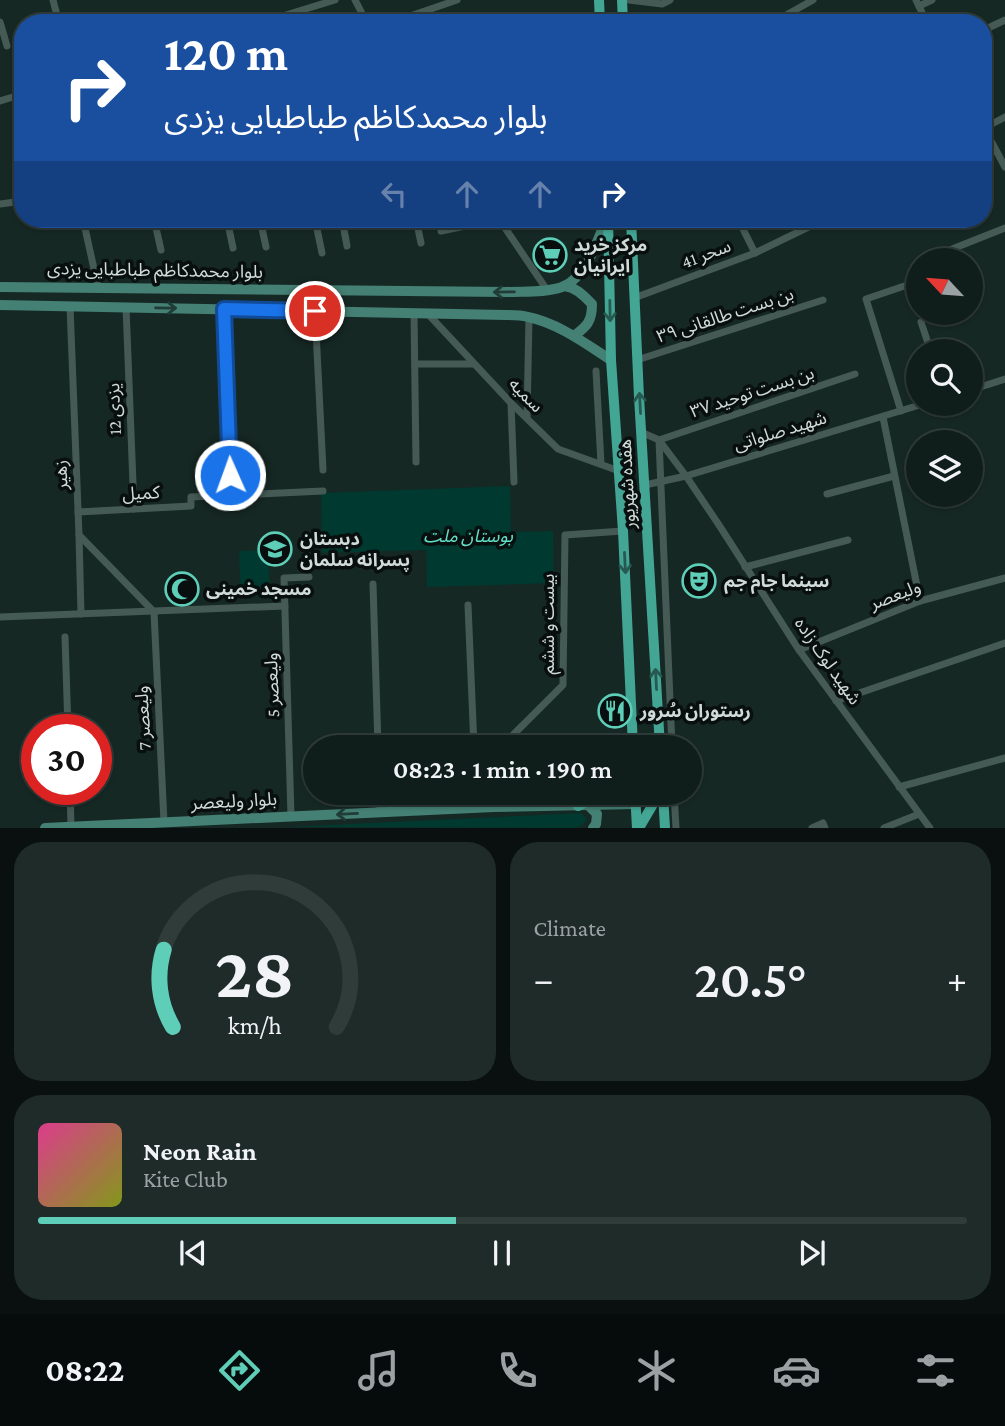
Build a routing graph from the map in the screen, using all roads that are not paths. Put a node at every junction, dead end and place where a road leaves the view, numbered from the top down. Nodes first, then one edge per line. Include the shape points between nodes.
1 (335, 0) edge
2 (457, 0) edge
3 (629, 0) edge
4 (670, 0) edge
5 (813, 0) edge
6 (932, 0) edge
7 (917, 3) edge
8 (289, 14) edge
9 (416, 14) edge
10 (788, 14) edge
11 (0, 22) edge
12 (7, 46) dead end
13 (992, 149) edge
14 (1005, 167) edge
15 (0, 195) edge
16 (1, 204) edge
17 (85, 228) edge
18 (156, 228) edge
19 (229, 228) edge
20 (262, 228) edge
21 (317, 228) edge
22 (344, 228) edge
23 (418, 228) edge
24 (456, 228) edge
25 (505, 228) edge
26 (603, 228) edge
27 (607, 228) edge
28 (631, 228) edge
29 (742, 228) edge
30 (806, 228) edge
31 (1005, 228) edge
32 (441, 231) dead end
33 (421, 243) dead end
34 (347, 246) dead end
35 (266, 247) dead end
36 (233, 248) dead end
37 (955, 248) edge
38 (161, 250) dead end
39 (322, 253) dead end
40 (755, 253) junction
41 (906, 285) edge
42 (3, 286) edge
43 (564, 286) junction
44 (98, 287) junction
45 (547, 290) junction
46 (634, 298) junction
47 (823, 300) dead end
48 (3, 305) edge
49 (70, 306) junction
50 (125, 307) junction
51 (224, 309) junction
52 (315, 311) junction
53 (414, 314) junction
54 (428, 314) junction
55 (529, 317) junction
56 (574, 336) junction
57 (611, 360) junction
58 (637, 360) junction
59 (415, 364) junction
60 (474, 364) junction
61 (596, 371) dead end
62 (855, 374) dead end
63 (1005, 379) edge
64 (983, 386) edge
65 (511, 403) junction
66 (906, 409) edge
67 (901, 411) junction
68 (883, 416) junction
69 (527, 418) junction
70 (642, 432) junction
71 (659, 440) junction
72 (416, 462) dead end
73 (601, 464) junction
74 (323, 470) dead end
75 (620, 471) junction
76 (230, 475) dead end
77 (686, 476) junction
78 (894, 476) junction
79 (514, 482) dead end
80 (661, 483) junction
81 (645, 485) junction
82 (323, 491) dead end
83 (827, 494) dead end
84 (134, 509) junction
85 (78, 512) junction
86 (623, 531) junction
87 (79, 535) junction
88 (848, 540) dead end
89 (745, 567) junction
90 (309, 577) dead end
91 (1005, 578) edge
92 (373, 584) dead end
93 (920, 601) junction
94 (468, 605) dead end
95 (285, 606) junction
96 (154, 612) junction
97 (81, 614) junction
98 (0, 617) edge
99 (65, 637) dead end
100 (1005, 643) edge
101 (799, 650) junction
102 (836, 701) junction
103 (67, 714) edge
104 (671, 723) junction
105 (659, 724) junction
106 (378, 735) edge
107 (473, 735) edge
108 (513, 735) edge
109 (632, 735) edge
110 (659, 735) edge
111 (672, 735) edge
112 (1005, 758) edge
113 (899, 787) junction
114 (70, 805) edge
115 (380, 805) edge
116 (590, 805) edge
117 (636, 805) edge
118 (639, 805) edge
119 (652, 805) edge
120 (664, 805) edge
121 (675, 805) edge
122 (583, 806) junction
123 (493, 807) joint
124 (475, 808) joint
125 (380, 812) junction
126 (919, 814) junction
127 (291, 816) junction
128 (646, 817) junction
129 (164, 822) junction
130 (71, 826) edge
131 (45, 828) edge
132 (593, 828) edge
133 (638, 828) edge
134 (653, 828) edge
135 (665, 828) edge
136 (676, 828) edge
137 (812, 828) edge
138 (825, 828) edge
139 (884, 828) edge
140 (930, 828) edge

1 - 8 street
2 - 9 street
3 - 4 street via 662,4
5 - 10 street
6 - 7 street
11 - 12 street
13 - 14 street
15 - 16 street
17 - 44 street
18 - 38 street
19 - 36 street
20 - 35 street
21 - 39 street
22 - 34 street
23 - 33 street
24 - 32 street
25 - 45 street
26 - 43 main road via 579,274
27 -> 57 main road, هفده شهریور
28 - 46 main road, هفده شهریور
29 - 40 street
30 - 40 street, سحر 41
31 - 37 street
40 - 46 street, سحر 41
41 - 67 street via 866,299
42 - 44 main road, بلوار محمدکاظم طباطبایی یزدی
42 - 48 main road
43 - 45 main road, بلوار محمدکاظم طباطبایی یزدی
43 - 56 main road via 571,286 592,304 592,317
45 -> 44 main road, بلوار محمدکاظم طباطبایی یزدی
46 - 58 main road, هفده شهریور
47 - 58 street, بن‌ بست طالقانی ۳۹
48 - 49 main road
49 - 50 main road
49 - 85 street, زهیر
50 -> 51 main road
50 - 84 street, یزدی 12
51 - 52 main road
51 - 76 street
52 - 53 main road
52 - 74 street
53 - 54 main road
53 - 59 street
54 - 55 main road
54 - 60 street, سمیه
55 - 56 main road
55 - 69 street
56 - 57 main road
57 - 75 main road, هفده شهریور
70 -> 58 main road, هفده شهریور
59 - 60 street
59 - 72 street
60 - 65 street, سمیه
61 - 73 street
62 - 71 street, بن بست توحید ۳۷
63 - 64 street
65 - 69 street, سمیه
65 - 79 street
66 - 67 street, شهید صلواتی
67 - 68 street, شهید صلواتی
68 - 77 street, شهید صلواتی
68 - 78 street
69 - 73 street, سمیه via 558,449
70 - 71 street
70 - 81 main road, هفده شهریور
71 - 77 street, شهید لوک زاده
71 - 80 street
73 - 75 street, سمیه
75 - 86 main road, هفده شهریور
77 - 80 street, شهید صلواتی
77 - 89 street, شهید لوک زاده
78 - 83 street
78 - 93 street
80 - 81 street, شهید صلواتی
80 - 104 street
105 -> 81 main road, هفده شهریور
82 - 84 street, کمیل via 191,497 191,506
84 - 85 street, کمیل
85 - 87 street, زهیر
86 - 108 street, بیست و ششم via 565,535 563,685
86 -> 109 main road, هفده شهریور
87 - 96 street
87 - 97 street, زهیر
88 - 89 street
89 - 101 street, شهید لوک زاده
90 - 95 street, ولیعصر 5 via 284,578
91 - 93 street, ولیعصر
92 - 106 street
93 - 101 street, ولیعصر
94 - 107 street
95 - 96 street
95 - 127 street, ولیعصر 5
96 - 97 street
96 - 129 street, ولیعصر 7
97 - 98 street
99 - 103 street
100 - 102 street
101 - 102 street, شهید لوک زاده
102 - 113 street, شهید لوک زاده
104 - 105 street
104 - 111 street
105 - 110 main road, هفده شهریور
112 - 113 street
113 - 126 street, شهید لوک زاده
114 - 130 street
115 - 125 street
116 - 122 main road, بلوار ولیعصر
117 - 133 main road
118 - 128 main road
119 - 128 main road
120 - 135 main road
121 - 136 street
122 - 123 main road, بلوار ولیعصر
122 - 132 main road via 597,814
123 - 124 main road, بلوار ولیعصر
124 - 125 main road, بلوار ولیعصر
125 -> 127 main road, بلوار ولیعصر
126 - 139 street
126 - 140 street, شهید لوک زاده
127 - 129 main road, بلوار ولیعصر
128 - 133 main road
128 - 134 main road
129 - 130 main road, بلوار ولیعصر
130 - 131 main road, بلوار ولیعصر
137 - 138 street via 822,823

